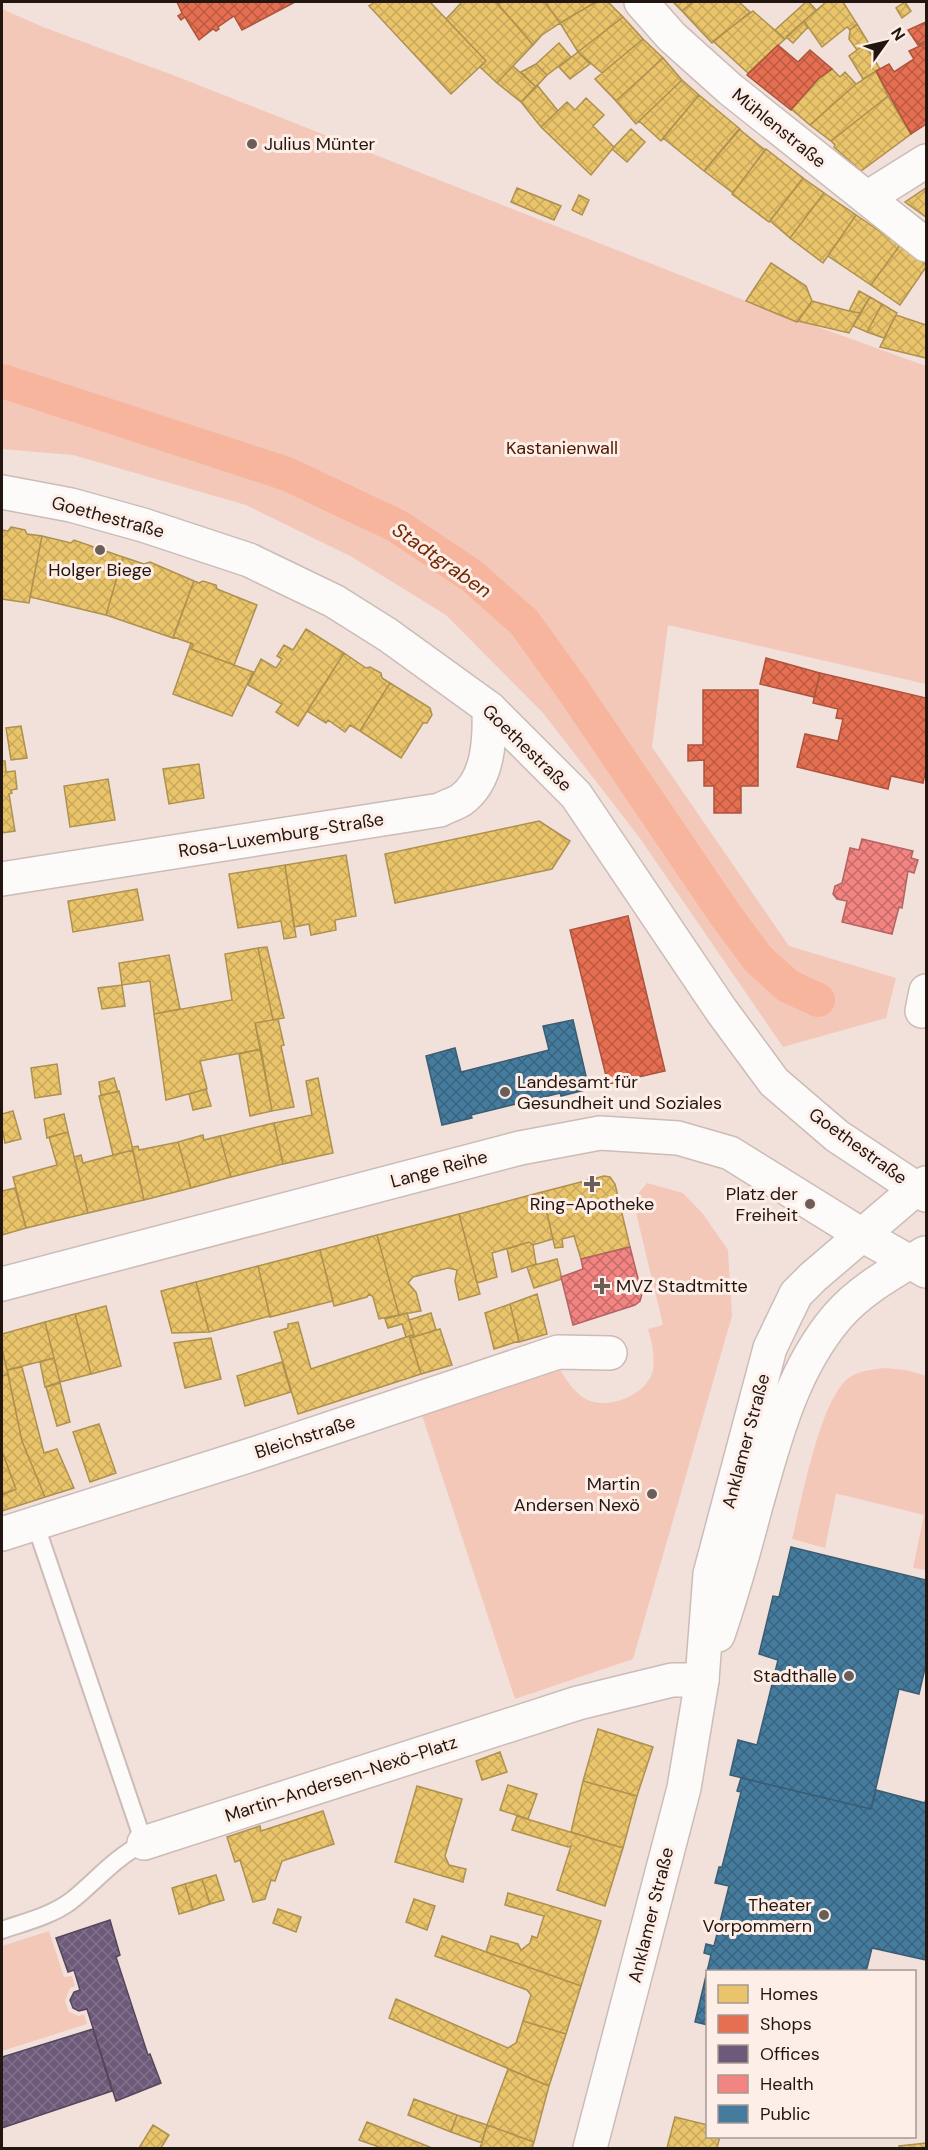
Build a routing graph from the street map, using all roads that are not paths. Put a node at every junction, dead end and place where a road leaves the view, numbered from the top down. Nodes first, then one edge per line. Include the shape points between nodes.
1 (641, 2) edge
2 (927, 161) edge
3 (867, 198) junction
4 (927, 245) edge
5 (2, 492) edge
6 (489, 708) junction
7 (2, 879) edge
8 (923, 1189) edge
9 (862, 1234) junction
10 (921, 1262) edge
11 (2, 1284) edge
12 (610, 1353) dead end
13 (35, 1523) junction
14 (2, 1534) edge
15 (702, 1680) junction
16 (144, 1843) junction
17 (2, 1930) edge
18 (591, 2148) edge

1 - 3 main road, Mühlenstraße via 672,37 730,89
2 - 3 main road
3 - 4 main road, Mühlenstraße
5 - 6 main road, Goethestraße via 71,505 249,560 334,601
6 - 7 main road, Rosa-Luxemburg-Straße via 488,754 477,781 462,799 440,810
6 - 8 main road, Goethestraße via 576,795 774,1082 837,1136
8 - 9 main road, Anklamer Straße
9 - 10 main road, Lange Reihe
9 - 11 main road, Lange Reihe via 730,1153 678,1138 600,1133 520,1148
9 - 15 main road, Anklamer Straße via 796,1294 770,1348 710,1574
10 - 15 main road, Anklamer Straße via 872,1286 838,1315 811,1351 776,1431 734,1588
12 - 13 main road, Bleichstraße via 558,1352
13 - 14 main road, Bleichstraße
13 - 16 lane
15 - 16 main road, Martin-Andersen-Nexö-Platz via 672,1680 578,1703
15 - 18 main road, Anklamer Straße via 684,1788
16 - 17 lane, Martin-Andersen-Nexö-Platz via 120,1856 62,1907

